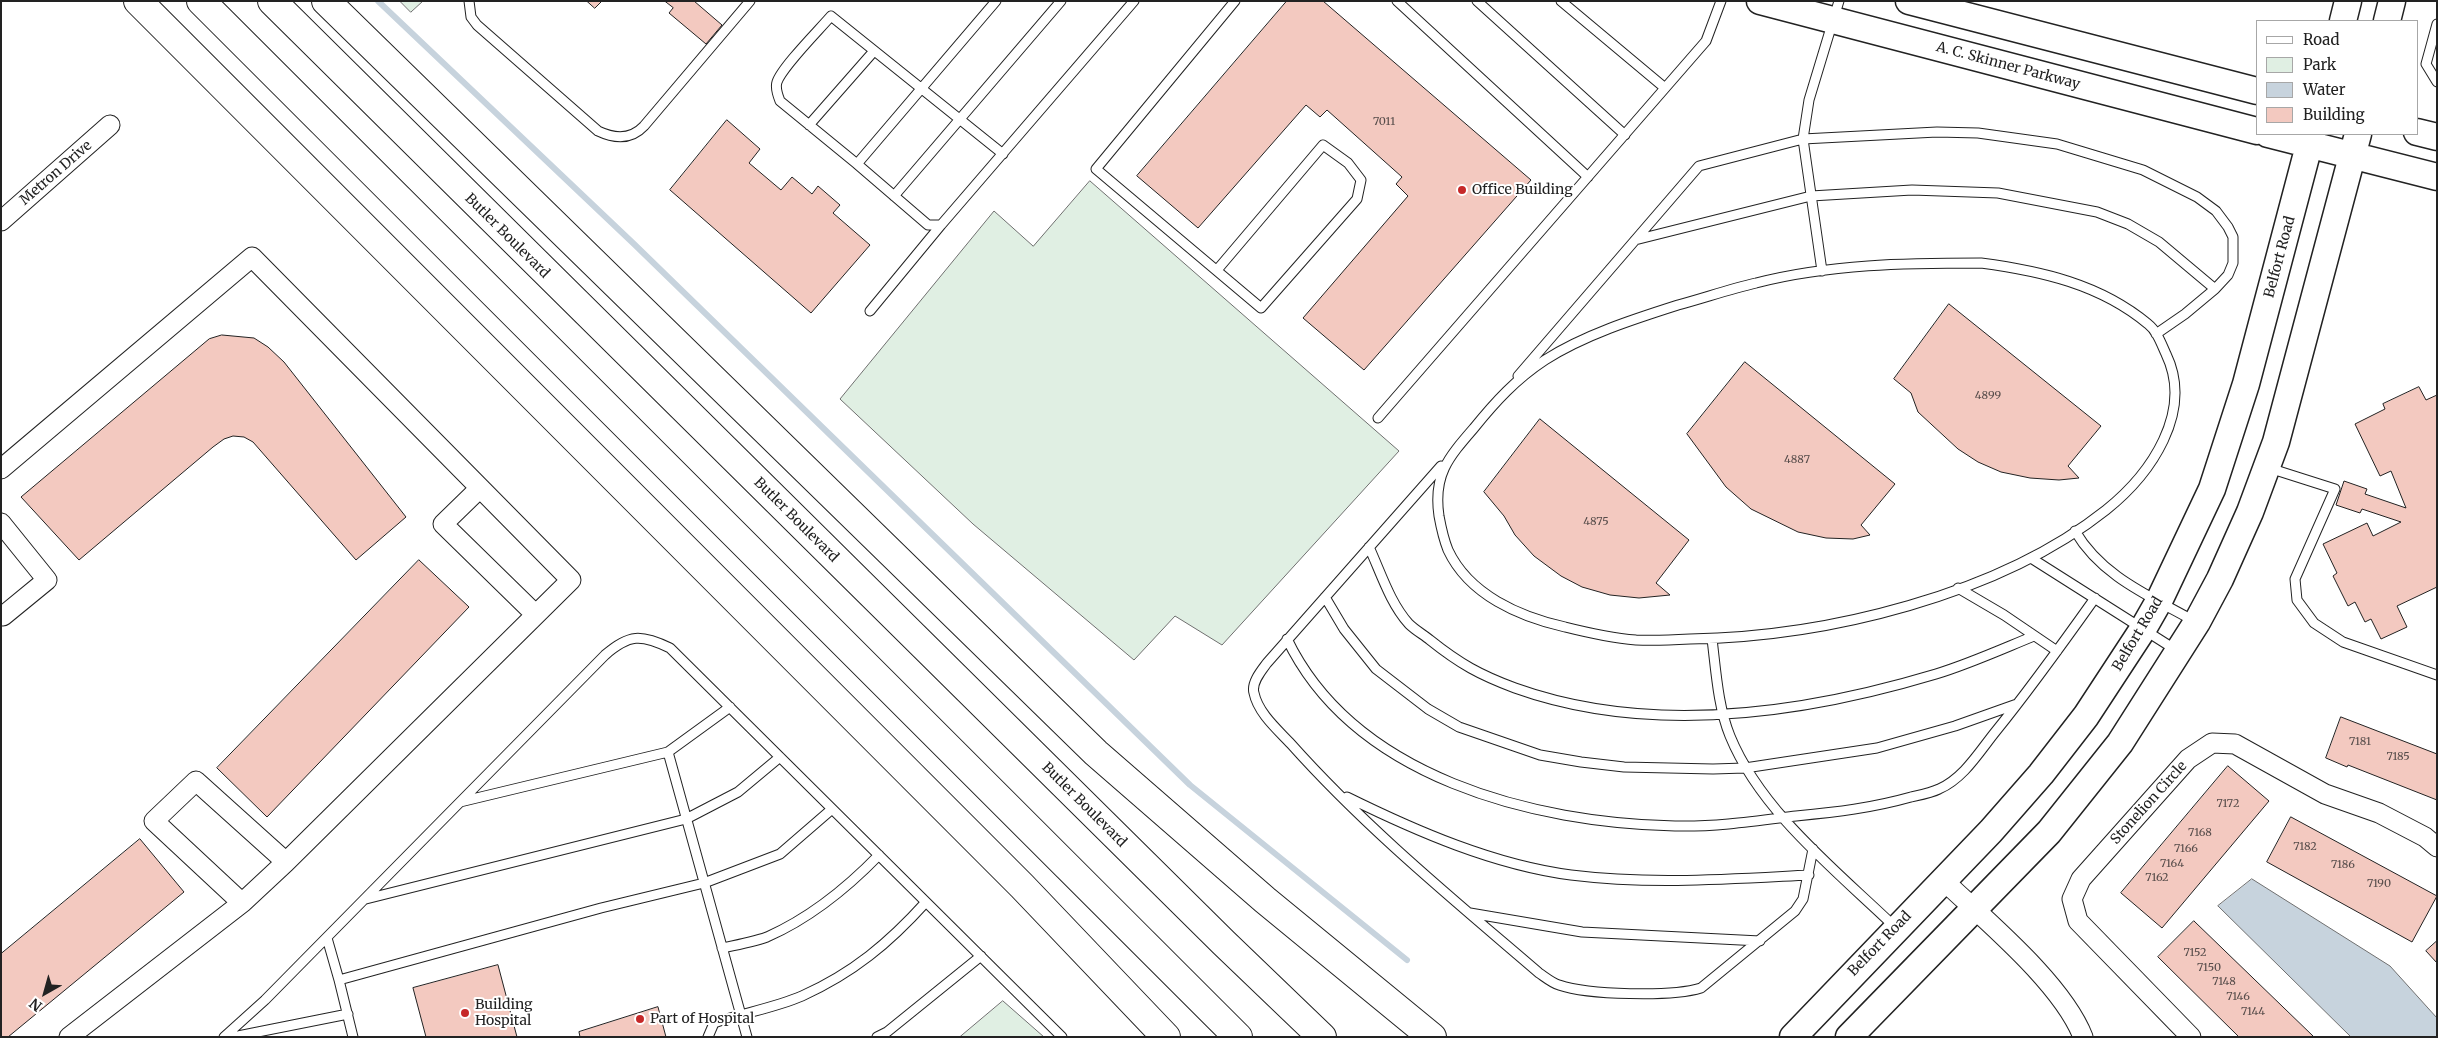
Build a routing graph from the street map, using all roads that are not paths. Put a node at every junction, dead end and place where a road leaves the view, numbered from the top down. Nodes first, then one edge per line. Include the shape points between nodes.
1 (138, 1) edge
2 (201, 1) edge
3 (272, 1) edge
4 (326, 1) edge
5 (469, 1) edge
6 (750, 1) edge
7 (996, 1) edge
8 (1062, 1) edge
9 (1134, 1) edge
10 (1235, 1) edge
11 (1397, 1) edge
12 (1477, 1) edge
13 (1561, 1) edge
14 (1721, 1) edge
15 (1760, 1) edge
16 (1909, 1) edge
17 (2348, 1) edge
18 (2392, 1) edge
19 (1836, 11) edge
20 (2342, 20) edge
21 (2387, 20) edge
22 (2437, 24) edge
23 (874, 51) junction
24 (2437, 82) edge
25 (1665, 88) junction
26 (922, 89) junction
27 (2256, 91) edge
28 (960, 119) junction
29 (110, 124) dead end
30 (809, 124) junction
31 (2256, 131) edge
32 (2418, 132) edge
33 (1624, 135) junction
34 (2277, 135) edge
35 (2437, 137) edge
36 (1804, 139) junction
37 (2311, 139) edge
38 (2356, 145) edge
39 (1003, 154) junction
40 (857, 164) junction
41 (1588, 177) junction
42 (2437, 177) edge
43 (894, 196) junction
44 (1811, 196) junction
45 (1, 221) edge
46 (941, 226) junction
47 (1635, 240) junction
48 (1217, 270) junction
49 (1822, 271) junction
50 (2215, 289) junction
51 (870, 311) dead end
52 (2156, 334) junction
53 (1506, 390) junction
54 (1378, 418) dead end
55 (1451, 455) junction
56 (2266, 468) junction
57 (1, 469) edge
58 (480, 488) junction
59 (1, 523) edge
60 (2075, 532) junction
61 (1369, 547) junction
62 (2031, 558) junction
63 (1958, 588) junction
64 (1325, 597) junction
65 (2095, 598) junction
66 (2159, 601) junction
67 (1, 614) edge
68 (535, 614) junction
69 (2197, 622) junction
70 (2143, 629) junction
71 (2034, 636) junction
72 (1712, 639) junction
73 (1287, 640) junction
74 (2057, 651) junction
75 (2180, 652) junction
76 (2437, 675) edge
77 (2018, 704) junction
78 (730, 707) junction
79 (1724, 713) junction
80 (668, 752) junction
81 (780, 757) junction
82 (1745, 768) junction
83 (1340, 794) junction
84 (460, 802) junction
85 (832, 809) junction
86 (686, 818) junction
87 (1783, 818) junction
88 (2437, 847) edge
89 (1814, 849) junction
90 (879, 855) junction
91 (286, 862) junction
92 (1809, 875) junction
93 (1943, 880) junction
94 (704, 883) junction
95 (365, 899) junction
96 (926, 902) junction
97 (242, 903) junction
98 (1974, 909) junction
99 (1469, 913) junction
100 (1896, 928) junction
101 (327, 938) junction
102 (1760, 941) junction
103 (722, 948) junction
104 (981, 956) junction
105 (339, 980) junction
106 (348, 1014) junction
107 (740, 1014) junction
108 (69, 1037) edge
109 (224, 1037) edge
110 (233, 1037) edge
111 (354, 1037) edge
112 (708, 1037) edge
113 (746, 1037) edge
114 (877, 1037) edge
115 (1062, 1037) edge
116 (1166, 1037) edge
117 (1238, 1037) edge
118 (1322, 1037) edge
119 (1432, 1037) edge
120 (1793, 1037) edge
121 (1849, 1037) edge
122 (2083, 1037) edge
123 (2191, 1037) edge

1 - 116 highway via 1022,886
2 - 117 highway
3 - 118 highway, Butler Boulevard via 1216,936
4 - 119 highway via 1096,753 1265,900
5 - 6 lane via 470,17 598,131 627,137 637,134
7 - 26 lane
8 - 28 lane
9 - 39 lane
10 - 48 lane via 1096,169
11 - 41 lane
12 - 33 lane
13 - 25 lane
14 - 25 lane via 1706,41
15 - 19 main road, A. C. Skinner Parkway
16 - 27 main road
17 - 20 main road
18 - 21 main road
19 - 31 main road, A. C. Skinner Parkway
19 - 36 lane via 1809,100
22 - 24 lane via 2426,64
23 - 26 lane
23 - 30 lane
23 - 30 lane via 831,16 776,83 780,101
25 - 33 lane
26 - 28 lane
26 - 40 lane
28 - 39 lane
28 - 43 lane
29 - 45 street, Metron Drive
30 - 40 lane
32 - 35 main road
33 - 41 lane
34 - 37 main road
36 - 44 lane
36 - 47 lane via 1699,166
36 - 50 lane via 1978,133 2057,144 2143,170 2197,197 2216,211 2228,227 2233,237 2233,263 2228,275
37 - 38 main road
37 - 66 main road, Belfort Road via 2246,384 2212,489
38 - 42 main road
38 - 56 main road
39 - 46 lane
40 - 43 lane
41 - 54 lane
43 - 46 lane via 928,225
44 - 47 lane
44 - 49 lane
44 - 50 lane via 1912,190 1998,192 2097,212 2128,224 2159,242
46 - 51 lane
47 - 53 lane
48 - 48 lane via 1261,308 1357,198 1361,180 1348,163 1323,145
49 - 52 lane via 1876,264 1930,263 1981,263 2020,268 2089,288 2152,326
49 - 53 lane via 1759,282 1641,316 1547,359
50 - 52 lane
52 - 60 lane via 2171,364 2174,393 2172,416 2164,441 2128,491
53 - 55 lane
55 - 61 lane
55 - 72 lane via 1439,476 1436,497 1440,524 1448,550 1460,569 1491,597 1516,611 1549,623 1594,634 1637,640
56 - 69 main road via 2250,512
56 - 76 lane via 2335,489 2295,579 2297,600 2314,623 2342,642
57 - 58 street via 252,257
58 - 68 street via 571,580
58 - 68 street via 443,524
59 - 67 street via 47,580 3,616
60 - 62 lane
60 - 66 lane via 2096,560 2113,575
61 - 64 lane
61 - 79 lane via 1394,602 1410,624 1460,664 1484,676 1546,699 1589,708 1640,714
62 - 63 lane
62 - 65 lane
63 - 71 lane via 2004,614
63 - 72 lane via 1890,612 1848,622 1791,632
64 - 73 lane
64 - 82 lane via 1344,629 1376,668 1428,710 1459,727 1540,754 1581,762 1634,767
65 - 70 lane
65 - 74 lane
66 - 69 lane
66 - 70 main road, Belfort Road
68 - 91 street
69 - 75 main road
70 - 75 lane
70 - 93 main road, Belfort Road via 2086,716 2041,774
71 - 74 lane
71 - 79 lane via 1936,674 1803,705
72 - 79 lane
73 - 83 lane via 1267,663 1253,691 1267,716
73 - 87 lane via 1312,680 1365,734 1429,774 1500,802 1598,821 1676,826 1743,824
74 - 77 lane
75 - 98 main road via 2120,743 2049,832
77 - 82 lane via 1877,748
77 - 87 lane via 1960,776 1938,790 1870,808
78 - 80 lane
78 - 81 lane
78 - 84 lane via 670,648 656,641 637,638 620,642
79 - 82 lane via 1729,735
80 - 84 lane
80 - 86 lane
81 - 85 lane
81 - 86 lane via 738,792
82 - 87 lane
83 - 92 lane via 1413,829 1495,858 1570,875 1681,882
83 - 99 lane via 1410,862
84 - 95 lane
85 - 90 lane
85 - 94 lane via 780,854
86 - 94 lane
86 - 95 lane
87 - 89 lane
88 - 123 street, Stonelion Circle via 2379,812 2325,794 2235,744 2212,743 2188,759 2081,879 2072,899 2078,921
89 - 92 lane
89 - 100 lane
90 - 96 lane
90 - 103 lane via 834,897 799,920 766,937
91 - 97 street
91 - 97 street via 196,781 154,821
92 - 102 lane via 1803,899 1795,911
93 - 98 street
93 - 100 main road, Belfort Road
94 - 103 lane
94 - 105 lane
95 - 101 lane
96 - 104 lane
96 - 107 lane via 895,936 851,971 801,996
97 - 108 street
98 - 121 main road
98 - 122 street via 2044,978 2078,1023
99 - 102 lane via 1582,932
99 - 102 lane via 1538,973 1556,984 1574,989 1686,993 1701,988
100 - 120 main road, Belfort Road
101 - 105 lane
101 - 109 lane
103 - 107 lane
104 - 114 lane
104 - 115 lane
105 - 106 lane
106 - 110 lane
106 - 111 lane
107 - 112 lane via 714,1024
107 - 113 lane

